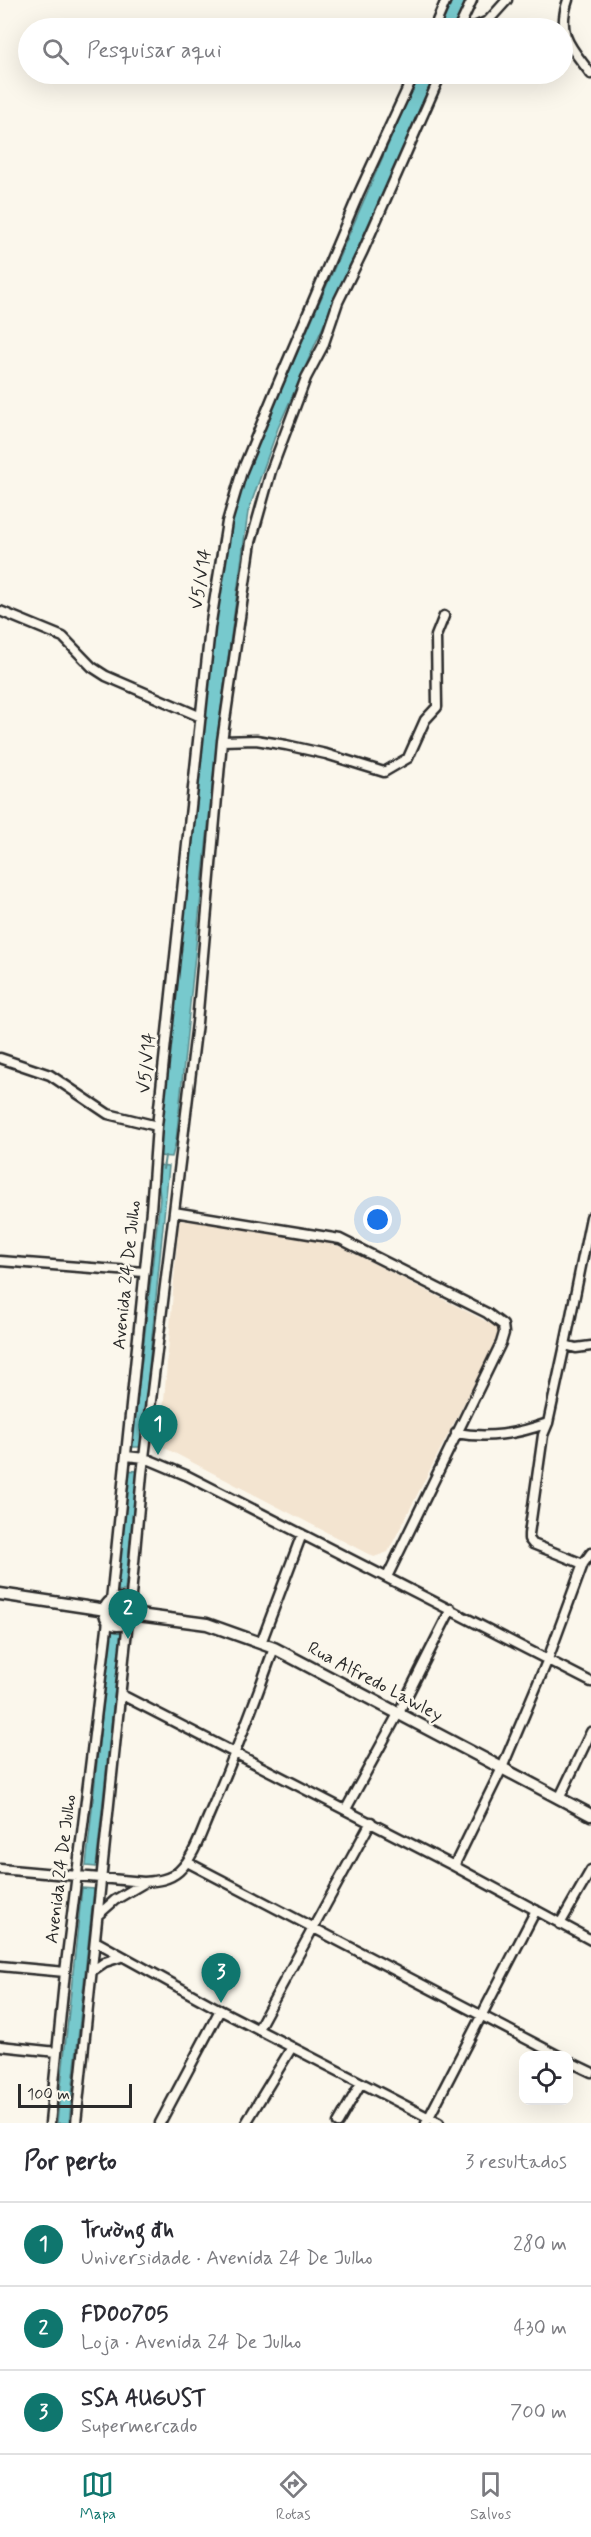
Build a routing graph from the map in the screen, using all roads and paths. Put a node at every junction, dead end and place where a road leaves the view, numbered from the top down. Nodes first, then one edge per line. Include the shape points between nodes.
1 (446, 0) edge
2 (472, 0) edge
3 (507, 0) edge
4 (568, 0) edge
5 (438, 18) edge
6 (464, 18) edge
7 (491, 18) edge
8 (563, 18) edge
9 (573, 51) edge
10 (591, 74) edge
11 (409, 84) edge
12 (437, 84) edge
13 (0, 611) edge
14 (444, 616) dead end
15 (201, 717) junction
16 (222, 741) junction
17 (0, 1058) edge
18 (158, 1126) junction
19 (174, 1212) junction
20 (591, 1223) edge
21 (0, 1261) edge
22 (144, 1272) junction
23 (565, 1345) junction
24 (591, 1346) edge
25 (548, 1423) junction
26 (456, 1433) junction
27 (126, 1456) junction
28 (145, 1458) junction
29 (302, 1534) junction
30 (591, 1552) edge
31 (583, 1564) junction
32 (387, 1577) junction
33 (0, 1594) edge
34 (451, 1609) junction
35 (108, 1610) junction
36 (130, 1613) junction
37 (261, 1643) junction
38 (274, 1648) junction
39 (548, 1659) junction
40 (591, 1682) edge
41 (122, 1695) junction
42 (398, 1713) junction
43 (591, 1732) edge
44 (236, 1753) junction
45 (502, 1768) junction
46 (559, 1799) junction
47 (346, 1809) junction
48 (591, 1815) edge
49 (371, 1822) junction
50 (187, 1862) junction
51 (454, 1866) junction
52 (0, 1869) edge
53 (591, 1870) edge
54 (76, 1878) junction
55 (102, 1880) junction
56 (144, 1882) junction
57 (536, 1910) junction
58 (98, 1916) junction
59 (560, 1924) junction
60 (312, 1927) junction
61 (591, 1940) edge
62 (95, 1941) junction
63 (121, 1957) junction
64 (0, 1966) edge
65 (92, 1971) junction
66 (64, 1972) junction
67 (220, 2010) junction
68 (482, 2014) junction
69 (258, 2029) junction
70 (0, 2046) edge
71 (292, 2047) junction
72 (551, 2051) edge
73 (57, 2052) junction
74 (573, 2063) edge
75 (591, 2072) edge
76 (361, 2083) junction
77 (427, 2120) edge
78 (50, 2123) edge
79 (76, 2123) edge
80 (160, 2123) edge
81 (246, 2123) edge
82 (338, 2123) edge
83 (439, 2123) edge

1 - 5 street
2 - 6 street
3 - 7 street
4 - 8 street
9 - 10 street
11 - 15 street, V5/V14 via 242,471 227,522
12 - 16 street via 338,302 271,471 250,542
13 - 15 street via 63,637 106,676
14 - 16 street via 436,636 437,707 425,720 408,758 393,769 376,771 326,754 270,742
15 - 18 street, V5/V14
16 - 19 street via 197,1023
17 - 18 street via 50,1075 108,1114
18 - 22 street, Avenida 24 De Julho
19 - 26 street via 340,1239 498,1319 504,1334
19 - 28 street
20 - 23 street
21 - 22 street
22 - 27 street, Avenida 24 De Julho
23 - 24 street
23 - 25 street
25 - 26 street via 500,1435
25 - 31 street via 529,1539
26 - 32 street
27 - 28 street
27 - 35 street, Avenida 24 De Julho
28 - 29 street
28 - 36 street
29 - 32 street
29 - 37 street
30 - 31 street
31 - 39 street
32 - 34 street
33 - 35 main road
34 - 39 street
34 - 42 street
35 - 36 main road via 122,1600
35 - 36 main road via 118,1625
35 - 54 street, Avenida 24 De Julho
36 - 37 main road, Rua Alfredo Lawley via 207,1624
36 - 41 street
37 - 38 main road, Rua Alfredo Lawley
38 - 42 main road, Rua Alfredo Lawley
38 - 44 street
39 - 40 street
39 - 45 street
41 - 44 street
41 - 55 street
42 - 45 main road, Rua Alfredo Lawley
42 - 47 street
43 - 46 street
44 - 47 street
44 - 50 street
45 - 46 main road, Rua Alfredo Lawley
45 - 51 street
46 - 48 main road, Rua Alfredo Lawley
47 - 49 street
49 - 51 street
49 - 60 street
50 - 56 street via 170,1877
50 - 60 street
51 - 57 street
52 - 54 street
53 - 59 street
54 - 55 street
54 - 66 street, Avenida 24 De Julho
55 - 56 street
55 - 58 street
56 - 58 street
57 - 59 street
57 - 68 street
58 - 62 street
59 - 61 street
60 - 68 street
60 - 69 street
62 - 63 street
62 - 65 street
63 - 65 street
63 - 67 street
64 - 66 street
65 - 79 street
66 - 73 street, Avenida 24 De Julho
67 - 69 street
67 - 80 street
68 - 72 street
68 - 77 street
69 - 71 street
70 - 73 street
71 - 76 street
71 - 81 street
73 - 78 street, Avenida 24 De Julho
74 - 75 street
76 - 77 street
76 - 82 street
77 - 83 street

